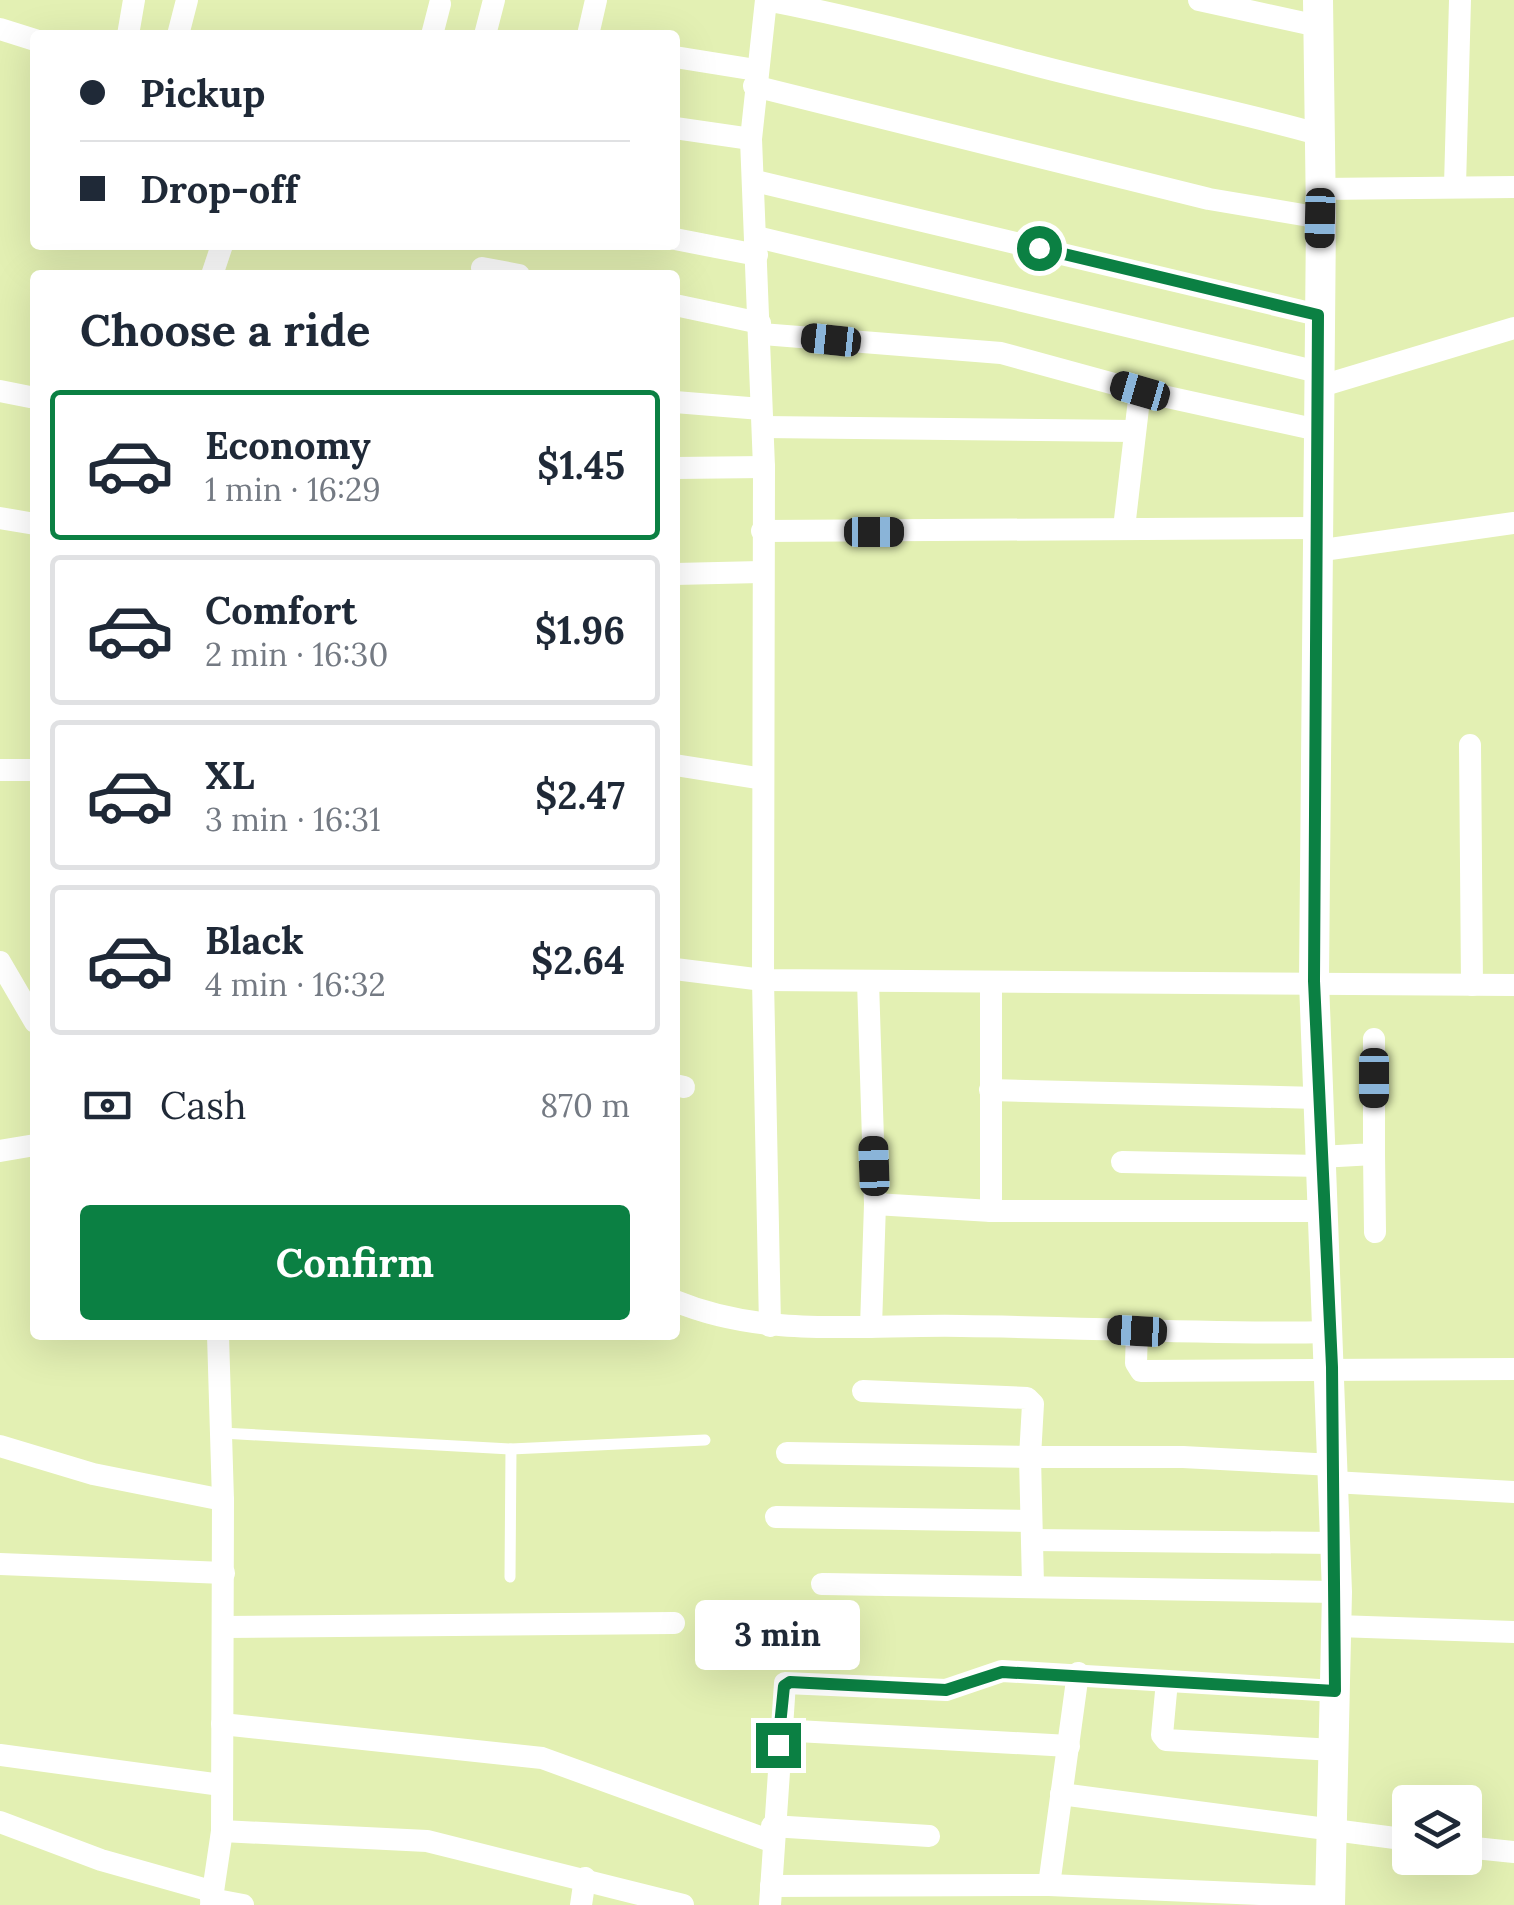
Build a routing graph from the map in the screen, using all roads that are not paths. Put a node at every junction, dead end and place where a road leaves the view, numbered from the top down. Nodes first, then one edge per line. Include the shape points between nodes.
1 (134, 0) edge
2 (187, 0) edge
3 (494, 0) edge
4 (596, 0) edge
5 (1199, 0) edge
6 (1460, 0) edge
7 (440, 4) dead end
8 (1318, 13) edge
9 (0, 29) edge
10 (129, 30) edge
11 (179, 30) edge
12 (433, 30) edge
13 (486, 30) edge
14 (589, 30) edge
15 (30, 38) edge
16 (680, 58) edge
17 (755, 78) junction
18 (680, 129) edge
19 (1318, 134) junction
20 (751, 138) junction
21 (755, 182) junction
22 (1455, 186) junction
23 (1514, 186) edge
24 (1320, 204) junction
25 (680, 239) edge
26 (757, 246) junction
27 (680, 306) edge
28 (1318, 315) junction
29 (760, 328) junction
30 (1514, 328) edge
31 (1318, 380) junction
32 (0, 391) edge
33 (1140, 391) junction
34 (30, 397) dead end
35 (680, 403) edge
36 (762, 418) junction
37 (1318, 430) junction
38 (1134, 431) junction
39 (680, 468) edge
40 (764, 468) junction
41 (0, 518) edge
42 (30, 523) edge
43 (1514, 523) edge
44 (1124, 528) junction
45 (762, 531) junction
46 (1316, 540) junction
47 (761, 572) junction
48 (680, 574) edge
49 (1470, 745) dead end
50 (680, 766) edge
51 (0, 770) edge
52 (30, 770) edge
53 (762, 779) junction
54 (0, 962) edge
55 (680, 970) edge
56 (763, 980) junction
57 (24, 981) edge
58 (868, 981) junction
59 (1314, 981) junction
60 (991, 982) junction
61 (1472, 985) junction
62 (1514, 985) edge
63 (1374, 1039) dead end
64 (990, 1090) junction
65 (1318, 1098) junction
66 (30, 1145) edge
67 (0, 1151) edge
68 (1374, 1154) junction
69 (1320, 1161) junction
70 (1122, 1162) dead end
71 (875, 1204) junction
72 (991, 1211) junction
73 (1323, 1211) junction
74 (1375, 1232) dead end
75 (680, 1302) edge
76 (770, 1326) junction
77 (871, 1327) junction
78 (1137, 1331) junction
79 (1329, 1332) junction
80 (218, 1340) edge
81 (1332, 1367) junction
82 (1514, 1369) edge
83 (863, 1391) dead end
84 (222, 1433) junction
85 (705, 1440) dead end
86 (0, 1446) edge
87 (511, 1448) junction
88 (787, 1452) dead end
89 (1030, 1457) junction
90 (1333, 1474) junction
91 (1514, 1492) edge
92 (223, 1500) junction
93 (776, 1516) dead end
94 (1032, 1530) junction
95 (1334, 1544) junction
96 (0, 1564) edge
97 (224, 1573) junction
98 (510, 1578) dead end
99 (822, 1584) dead end
100 (1032, 1586) junction
101 (1337, 1592) junction
102 (674, 1623) dead end
103 (1337, 1626) junction
104 (224, 1627) junction
105 (1514, 1632) edge
106 (1078, 1674) junction
107 (1168, 1681) junction
108 (1335, 1691) junction
109 (222, 1724) junction
110 (779, 1730) junction
111 (1069, 1746) junction
112 (1333, 1750) junction
113 (0, 1755) edge
114 (221, 1785) junction
115 (1061, 1794) junction
116 (0, 1822) edge
117 (1330, 1830) junction
118 (222, 1831) junction
119 (772, 1834) junction
120 (929, 1836) dead end
121 (1392, 1838) edge
122 (1482, 1848) edge
123 (1514, 1852) edge
124 (585, 1878) junction
125 (1049, 1885) junction
126 (770, 1896) edge
127 (211, 1898) edge
128 (1330, 1901) edge
129 (243, 1905) edge
130 (582, 1905) edge
131 (684, 1905) edge

1 - 10 street
2 - 11 street
3 - 13 street
4 - 14 street
5 - 8 street
6 - 22 street
7 - 12 street
8 - 19 street
9 - 15 street
16 - 17 street
17 - 19 street via 766,0 892,24
17 - 20 street
17 - 24 street via 1209,199
18 - 20 street
19 - 24 street
20 - 21 street
21 - 26 street
21 - 28 street
22 - 23 street
22 - 24 street
24 - 28 street
25 - 26 street
26 - 29 street
26 - 31 street
27 - 29 street
28 - 31 street
29 - 33 street via 1001,353
29 - 36 street
30 - 31 street
31 - 37 street
32 - 34 street
33 - 37 street
33 - 38 street
35 - 36 street
36 - 38 street
36 - 40 street
37 - 46 street
38 - 44 street
39 - 40 street
40 - 45 street
41 - 42 street
43 - 46 street
44 - 45 street
44 - 46 street
45 - 47 street
46 - 59 street
47 - 48 street
47 - 53 street
49 - 61 street
50 - 53 street
51 - 52 street
53 - 56 street
54 - 57 street
55 - 56 street
56 - 58 street
56 - 76 street
58 - 60 street
58 - 71 street
59 - 60 street
59 - 61 street
59 - 65 street
60 - 64 street
61 - 62 street
63 - 68 street
64 - 65 street
64 - 72 street
65 - 69 street
66 - 67 street
68 - 69 street
68 - 74 street
69 - 70 street
69 - 73 street
71 - 72 street
71 - 77 street
72 - 73 street
73 - 79 street
75 - 76 street
76 - 77 street
77 - 78 street
78 - 79 street
78 - 81 street via 1141,1371
79 - 81 street
80 - 84 street
81 - 82 street
81 - 90 street
83 - 89 street via 1028,1398
84 - 87 lane
84 - 92 street
85 - 87 lane
86 - 92 street via 93,1474
87 - 98 lane
88 - 89 street
89 - 90 street via 1183,1457
89 - 94 street
90 - 91 street
90 - 95 street
92 - 97 street
93 - 94 street
94 - 95 street
94 - 100 street
95 - 101 street
96 - 97 street
97 - 104 street
99 - 100 street
100 - 101 street
101 - 103 street
102 - 104 street
103 - 105 street
103 - 108 street
104 - 109 street
106 - 107 street
106 - 110 street via 1002,1672 946,1690 785,1683
106 - 111 street
107 - 108 street
107 - 112 street via 1166,1740
108 - 112 street
109 - 114 street
109 - 119 street via 542,1758 661,1804
110 - 111 street
110 - 119 street
111 - 115 street
112 - 117 street
113 - 114 street
114 - 118 street
115 - 117 street
115 - 125 street
116 - 127 street
117 - 121 street
117 - 128 street
118 - 124 street via 427,1841
118 - 127 street
119 - 120 street
119 - 126 street
122 - 123 street
124 - 130 street
124 - 131 street
125 - 126 street
125 - 128 street
127 - 129 street

